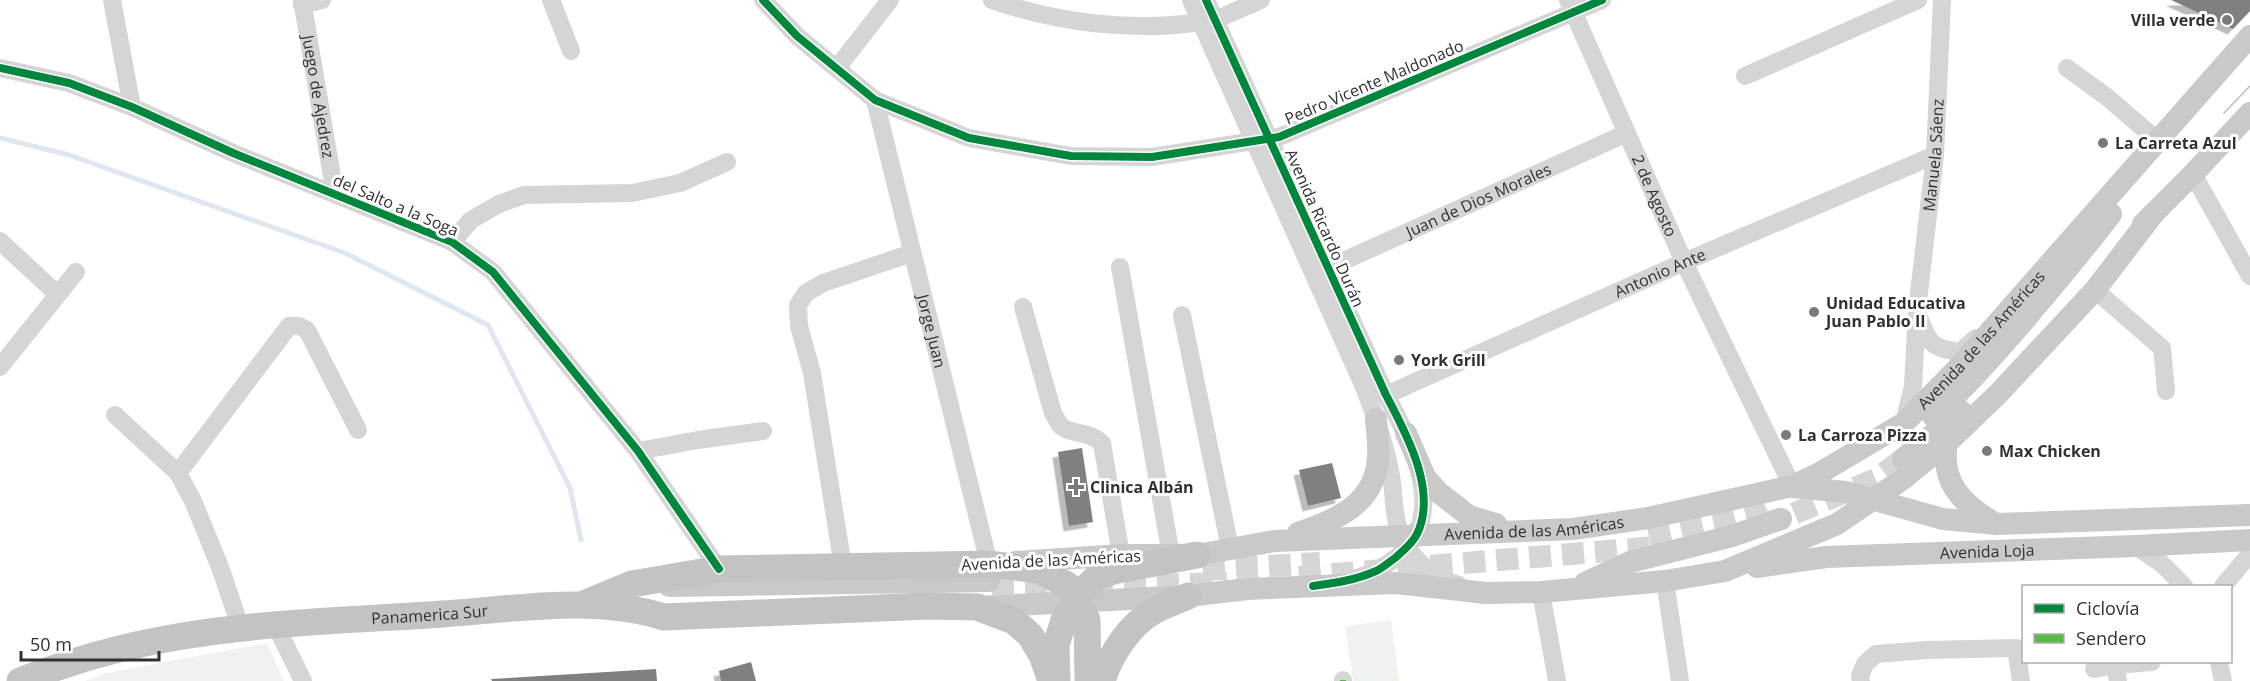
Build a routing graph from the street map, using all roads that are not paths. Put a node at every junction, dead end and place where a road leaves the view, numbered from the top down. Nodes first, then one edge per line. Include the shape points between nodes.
1 (112, 0) edge
2 (322, 0) edge
3 (551, 0) edge
4 (763, 0) edge
5 (890, 0) edge
6 (992, 0) edge
7 (1191, 0) edge
8 (1206, 0) edge
9 (1261, 0) edge
10 (1602, 0) edge
11 (1918, 0) edge
12 (1942, 0) edge
13 (302, 3) edge
14 (1571, 6) edge
15 (1208, 21) junction
16 (2250, 36) edge
17 (571, 51) dead end
18 (0, 68) edge
19 (837, 68) junction
20 (2067, 68) dead end
21 (1745, 76) dead end
22 (2201, 92) junction
23 (875, 100) junction
24 (132, 107) junction
25 (2250, 113) edge
26 (1627, 133) junction
27 (1262, 140) junction
28 (2158, 141) junction
29 (1935, 155) junction
30 (727, 162) dead end
31 (2193, 174) junction
32 (335, 194) junction
33 (2154, 213) junction
34 (0, 241) edge
35 (452, 242) junction
36 (912, 253) junction
37 (1684, 262) junction
38 (1120, 267) dead end
39 (1328, 268) junction
40 (76, 272) dead end
41 (2250, 276) edge
42 (2095, 290) junction
43 (57, 294) junction
44 (1023, 307) dead end
45 (1917, 310) junction
46 (1182, 315) dead end
47 (2003, 315) junction
48 (0, 367) edge
49 (2166, 391) dead end
50 (1386, 395) junction
51 (115, 415) dead end
52 (1376, 419) junction
53 (1904, 423) junction
54 (358, 430) dead end
55 (763, 431) dead end
56 (1406, 433) junction
57 (1947, 443) junction
58 (638, 451) junction
59 (178, 473) junction
60 (1792, 486) junction
61 (1875, 498) junction
62 (2250, 515) edge
63 (1781, 519) tunnel mouth
64 (1997, 524) junction
65 (1515, 530) junction
66 (1408, 539) junction
67 (2250, 540) edge
68 (1275, 541) junction
69 (2136, 546) junction
70 (1230, 548) junction
71 (2250, 554) edge
72 (1121, 555) junction
73 (1184, 555) junction
74 (843, 567) junction
75 (719, 569) junction
76 (1725, 571) junction
77 (1665, 581) junction
78 (987, 585) junction
79 (2183, 585) edge
80 (2224, 585) edge
81 (1313, 586) junction
82 (1570, 590) junction
83 (1541, 592) junction
84 (1486, 593) junction
85 (1188, 596) junction
86 (635, 597) junction
87 (1078, 601) junction
88 (582, 605) joint
89 (276, 626) junction
90 (241, 629) junction
91 (2149, 663) edge
92 (2219, 663) edge
93 (2094, 669) dead end
94 (2117, 673) edge
95 (1860, 678) edge
96 (20, 681) edge
97 (303, 681) edge
98 (1051, 681) edge
99 (1057, 681) edge
100 (1088, 681) edge
101 (1102, 681) edge
102 (1557, 681) edge
103 (1680, 681) edge
104 (2021, 681) edge
105 (2223, 681) edge

1 - 24 street
2 - 13 street
3 - 17 street
4 - 19 street, Pedro Vicente Maldonado
5 - 19 street
6 - 15 street via 1062,19 1137,26
7 - 15 street, Avenida Ricardo Durán
8 - 15 street, Avenida Ricardo Durán
9 - 15 street
10 - 14 street, Pedro Vicente Maldonado
11 - 21 street
12 - 29 street, Manuela Sáenz
13 - 32 street, Juego de Ajedrez
14 - 26 street, 2 de Agosto
14 - 27 street, Pedro Vicente Maldonado
15 - 27 street, Avenida Ricardo Durán
16 - 22 main road, Avenida de las Américas
18 - 24 street, del Salto a la Soga via 69,83
19 - 23 street, Pedro Vicente Maldonado
20 - 28 street
22 - 28 main road, Avenida de las Américas
22 - 33 main road, Avenida de las Américas via 2077,259 1957,396 1899,455 1964,408
23 - 27 street, Pedro Vicente Maldonado via 969,138 1071,156 1152,157
23 - 36 street, Jorge Juan
24 - 32 street, del Salto a la Soga
25 - 31 main road, Avenida de las Américas
26 - 37 street, 2 de Agosto
26 - 39 street, Juan de Dios Morales
27 - 39 street, Avenida Ricardo Durán
27 - 52 street, Avenida Ricardo Durán
28 - 47 main road, Avenida de las Américas
29 - 37 street, Antonio Ante
29 - 45 street, Manuela Sáenz
30 - 35 street via 680,183 632,193 524,195 471,220
31 - 33 main road, Avenida de las Américas
31 - 41 street
32 - 35 street, del Salto a la Soga
33 - 42 main road, Avenida de las Américas
34 - 43 street
35 - 58 street, del Salto a la Soga via 493,272
36 - 74 street via 823,283 806,293 798,305
36 - 78 street, Jorge Juan
37 - 50 street, Antonio Ante
37 - 60 street, 2 de Agosto
38 - 73 street
39 - 50 street, Avenida Ricardo Durán
40 - 43 street
42 - 49 street via 2162,348
42 - 57 main road, Avenida de las Américas
43 - 48 street
44 - 72 street via 1053,413 1061,426 1093,435 1102,443
45 - 47 street, Manuela Sáenz via 1926,338 1940,349 1960,352
45 - 53 street, Manuela Sáenz via 1913,386
46 - 70 street
47 - 53 main road, Avenida de las Américas
50 - 56 street, Avenida Ricardo Durán
51 - 59 street
52 - 66 street, Avenida Ricardo Durán via 1391,476 1396,520
52 - 68 main road via 1378,459 1370,488 1350,511
53 - 60 main road, Avenida de las Américas
54 - 59 street via 307,330 289,327
55 - 58 street
56 - 65 main road via 1425,477 1438,492 1469,516
56 - 66 street, Avenida Ricardo Durán via 1423,491 1423,515
57 - 61 main road, Avenida de las Américas
57 - 64 main road via 1944,459 1961,499 1973,511
58 - 75 street, del Salto a la Soga
59 - 90 street via 198,512
60 - 61 main road, Avenida Loja
60 - 65 main road, Avenida de las Américas via 1648,518 1572,529
61 - 64 main road, Avenida Loja via 1944,519
61 - 76 main road, Avenida de las Américas via 1837,524
62 - 64 main road, Avenida Loja
63 - 82 main road via 1630,562
65 - 66 main road, Avenida de las Américas
66 - 68 main road, Avenida de las Américas
66 - 81 street via 1379,570
66 - 84 street via 1428,570 1443,581
67 - 69 main road, Avenida Loja
68 - 70 main road, Avenida de las Américas
69 - 76 main road, Avenida Loja via 1826,557
69 - 79 street
70 - 73 main road, Avenida de las Américas
71 - 80 street
72 - 73 main road, Avenida de las Américas
72 - 78 main road, Avenida de las Américas
73 - 87 highway via 1096,577
74 - 75 highway, Avenida de las Américas
74 - 78 highway, Avenida de las Américas
75 - 86 highway, Avenida de las Américas
76 - 77 main road, Avenida de las Américas
77 - 82 main road, Avenida de las Américas
77 - 103 street
78 - 86 highway, Avenida de las Américas via 928,606 664,617
78 - 87 main road, Avenida de las Américas
78 - 87 highway via 1039,570 1067,585
78 - 98 highway via 1014,621 1030,635
81 - 84 main road, Avenida de las Américas via 1396,583
81 - 85 main road, Avenida de las Américas
82 - 83 main road, Avenida de las Américas
83 - 84 main road, Avenida de las Américas
83 - 102 street
85 - 87 main road, Avenida de las Américas
85 - 101 highway via 1153,611 1132,628 1107,666
86 - 88 highway, Avenida de las Américas
87 - 99 highway via 1064,620 1056,645
87 - 100 highway via 1088,622
88 - 89 highway, Panamerica Sur
89 - 90 highway, Panamerica Sur
89 - 97 street
90 - 96 highway via 113,651
91 - 94 street
92 - 105 street
93 - 94 street
95 - 104 street via 1865,664 1876,654 2016,648

